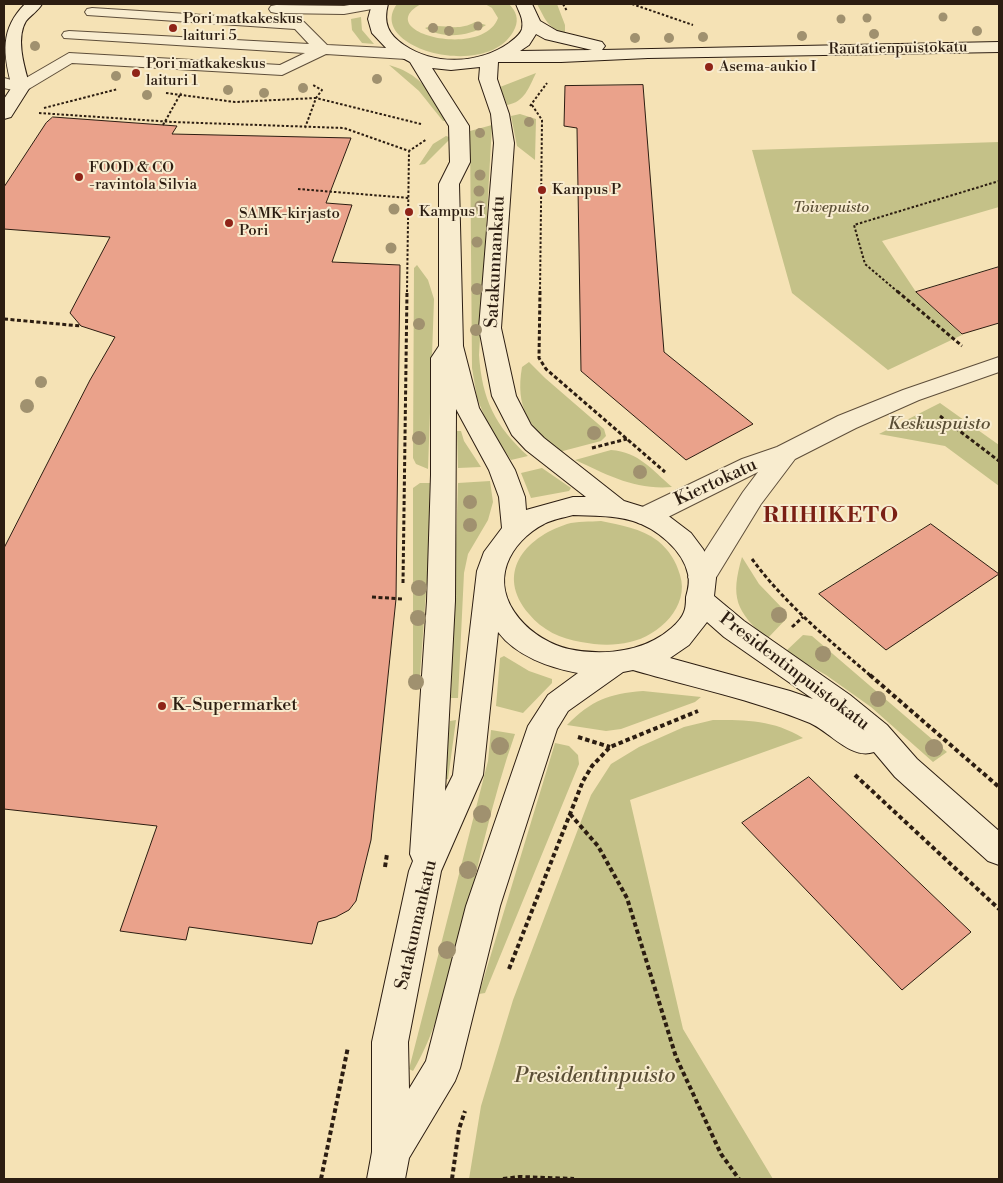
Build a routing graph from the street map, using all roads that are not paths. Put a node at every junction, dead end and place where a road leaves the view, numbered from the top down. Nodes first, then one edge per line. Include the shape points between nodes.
1 (34, 4) edge
2 (379, 4) edge
3 (524, 4) edge
4 (99, 8) edge
5 (261, 8) dead end
6 (532, 24) junction
7 (69, 35) junction
8 (999, 47) edge
9 (323, 50) junction
10 (648, 53) junction
11 (412, 57) junction
12 (69, 58) junction
13 (495, 58) junction
14 (12, 85) edge
15 (4, 112) edge
16 (451, 346) junction
17 (993, 366) edge
18 (786, 453) junction
19 (615, 507) junction
20 (648, 516) junction
21 (515, 530) junction
22 (489, 585) junction
23 (701, 588) junction
24 (623, 661) junction
25 (906, 768) junction
26 (999, 851) edge
27 (425, 871) junction
28 (389, 1166) edge

1 - 14 main road via 15,27
2 - 5 lane via 344,10
2 - 11 main road via 376,24 382,36
3 - 6 main road
4 - 7 lane
4 - 9 lane via 299,25
6 - 10 main road, Rautatienpuistokatu via 551,35 569,40
6 - 13 main road via 523,40
7 - 9 lane
7 - 12 lane
8 - 10 main road, Rautatienpuistokatu
9 - 11 lane
9 - 12 lane via 282,70
10 - 13 main road, Rautatienpuistokatu
11 - 13 main road, Rautatienpuistokatu via 451,65
11 - 16 main road via 459,126 460,162 449,184
12 - 14 lane
13 - 19 main road, Satakunnankatu via 488,78 500,114 504,143 490,328 504,396 521,429 535,444
14 - 15 main road
16 - 21 main road via 467,408 502,470 512,497
16 - 27 main road via 443,358 441,601
17 - 18 main road, Kiertokatu via 911,395
18 - 20 main road, Kiertokatu via 751,465
18 - 23 main road, Kiertokatu via 752,498
19 - 20 main road
19 - 21 main road, Satakunnankatu via 573,506 535,517
20 - 23 main road via 669,529 691,550
21 - 22 main road, Satakunnankatu via 502,543 492,562
22 - 24 main road via 497,612 520,638 550,655 584,662
22 - 27 main road, Satakunnankatu via 468,775
23 - 24 main road, Kiertokatu via 698,613 677,639 648,655
23 - 25 main road, Presidentinpuistokatu via 734,629 840,703 876,734
24 - 25 main road, Presidentinpuistokatu via 815,713
24 - 28 main road, Satakunnankatu via 558,703 543,726 483,906 442,1068
25 - 26 main road, Presidentinpuistokatu
27 - 28 main road, Satakunnankatu via 390,1042

